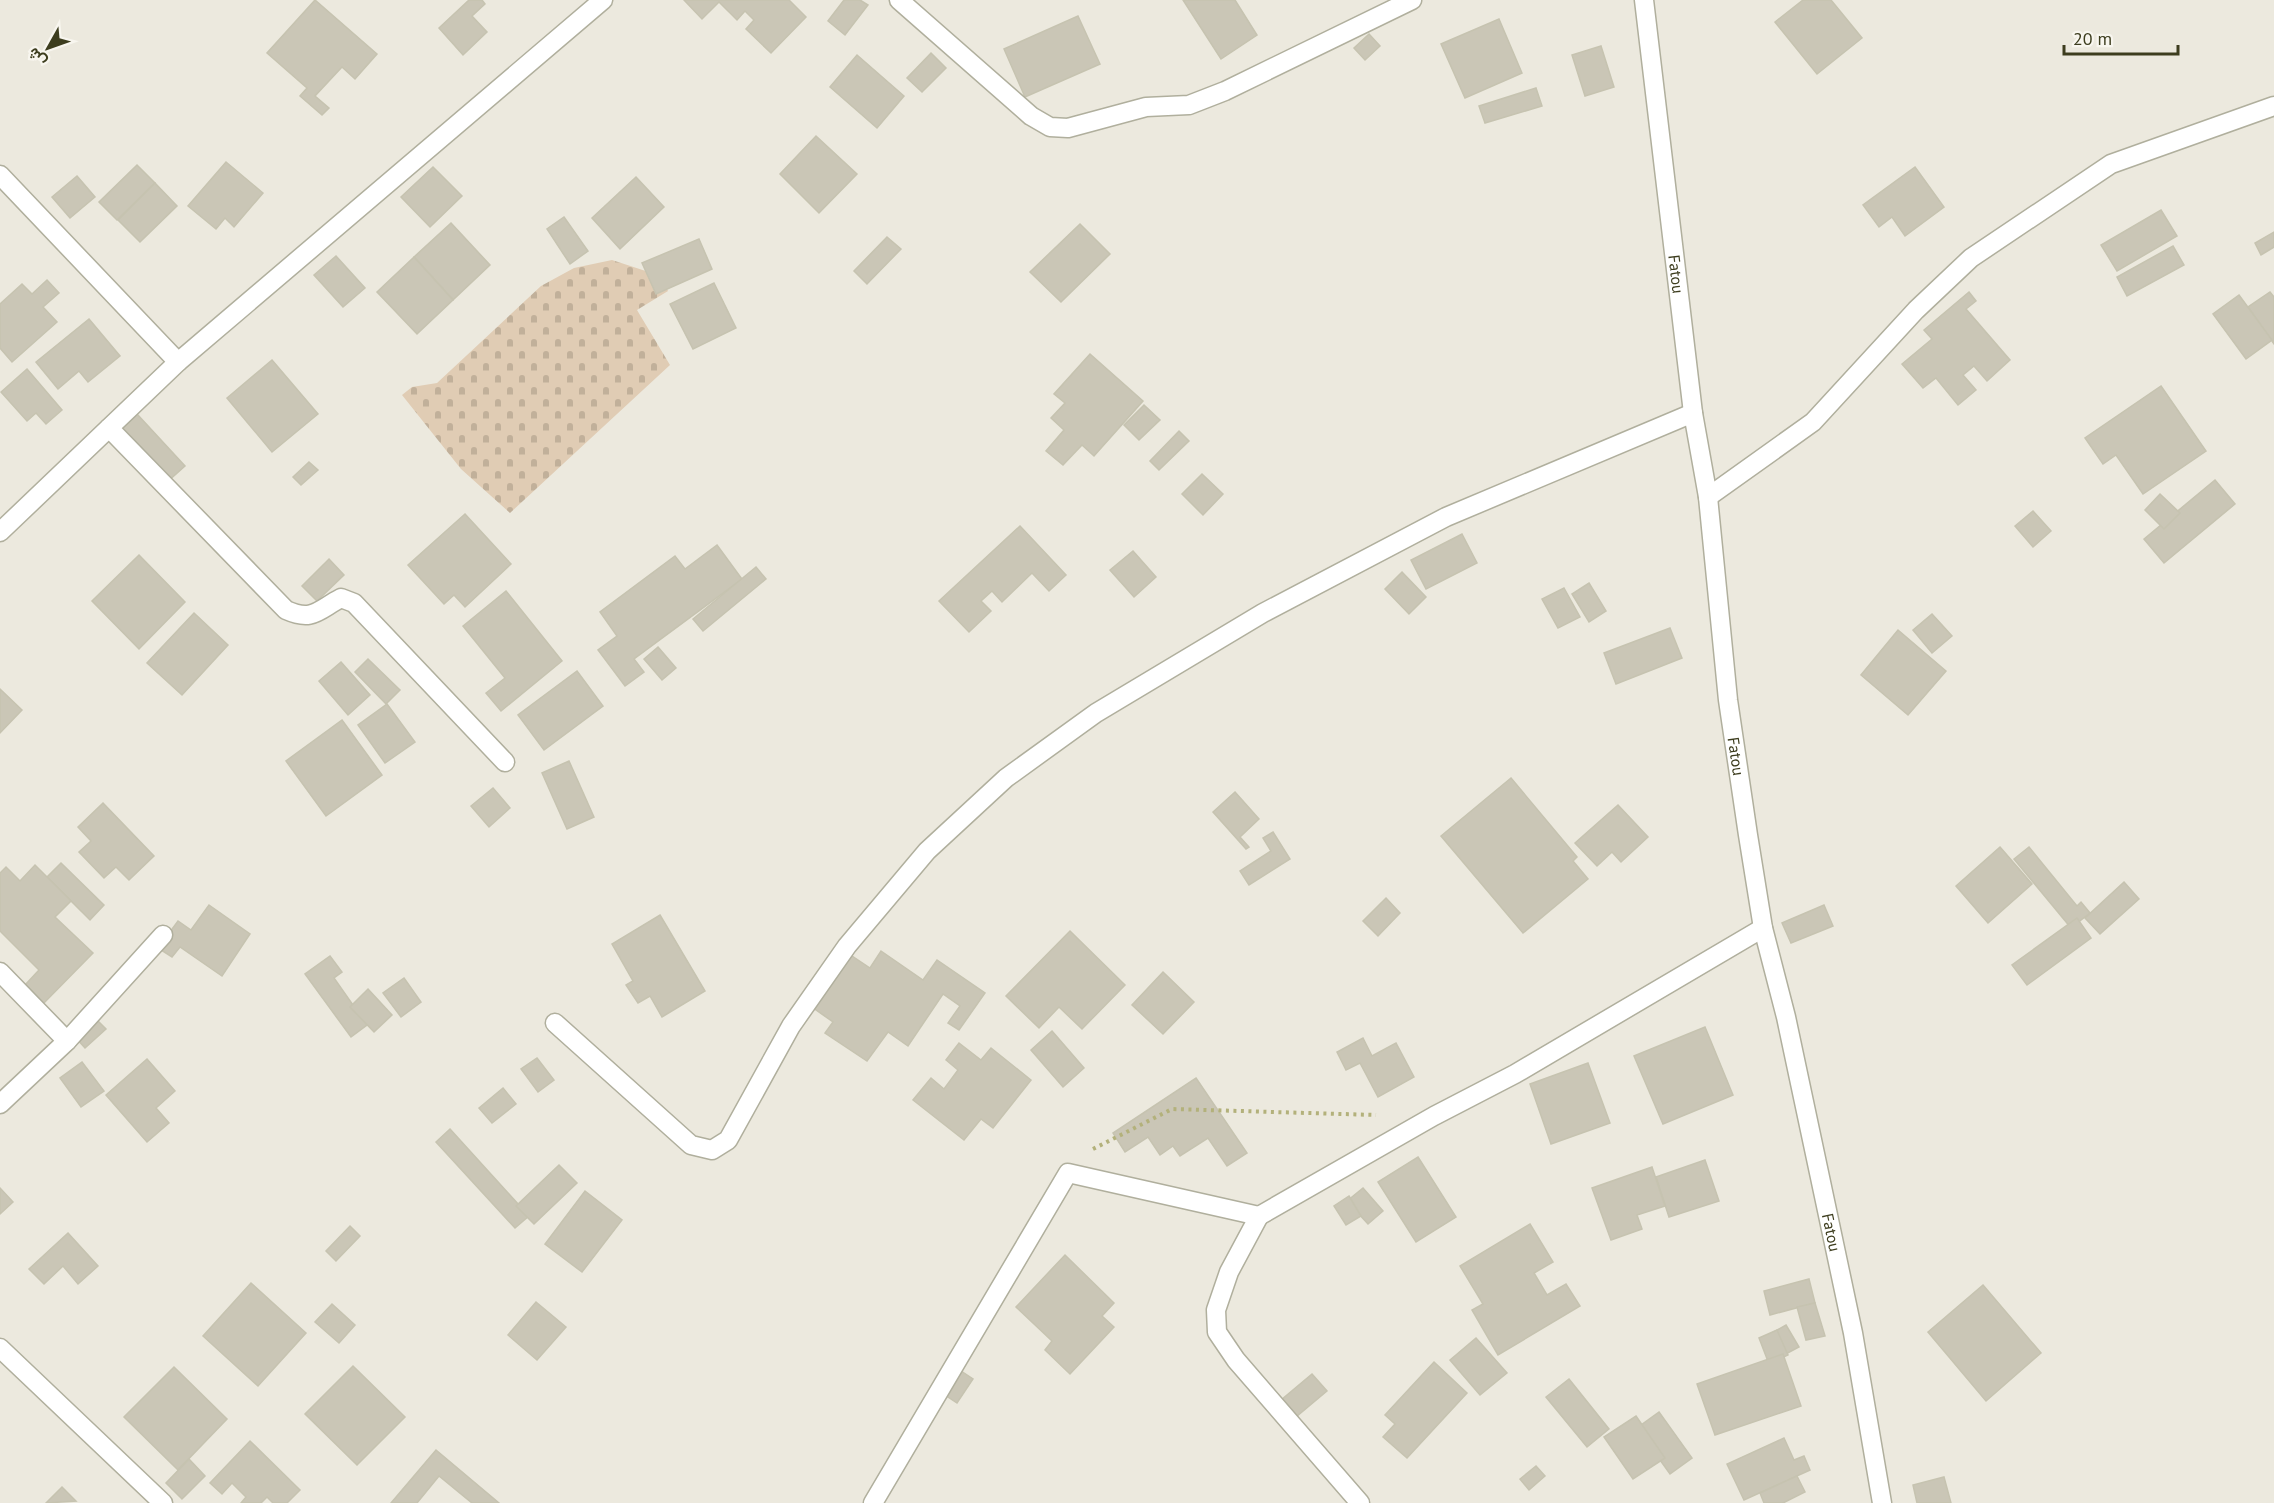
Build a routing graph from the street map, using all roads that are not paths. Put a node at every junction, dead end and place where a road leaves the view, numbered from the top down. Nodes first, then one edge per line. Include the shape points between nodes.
1 (603, 0) edge
2 (899, 0) edge
3 (1412, 0) edge
4 (1644, 0) edge
5 (2274, 106) edge
6 (0, 175) edge
7 (178, 362) junction
8 (1693, 413) junction
9 (109, 428) junction
10 (1708, 497) junction
11 (0, 532) edge
12 (505, 762) dead end
13 (1763, 928) junction
14 (164, 935) dead end
15 (0, 972) edge
16 (555, 1023) dead end
17 (67, 1041) junction
18 (0, 1104) edge
19 (1258, 1216) junction
20 (0, 1348) edge
21 (164, 1503) edge
22 (873, 1503) edge
23 (1360, 1503) edge
24 (1882, 1503) edge

1 - 7 street
2 - 3 street via 1031,116 1050,127 1068,128 1146,107 1189,105
4 - 8 street, Fatou
5 - 10 street via 2111,164 1971,258 1916,310 1813,422
6 - 7 street
7 - 9 street
8 - 10 street, Fatou
8 - 16 street via 1446,518 1263,613 1096,713 1006,778 927,851 848,946 791,1026 728,1140 712,1150 691,1145
9 - 11 street
9 - 12 street via 286,610 312,616 341,598 354,603
10 - 13 street, Fatou via 1728,700
13 - 19 street via 1515,1074
13 - 24 street, Fatou via 1820,1170
14 - 17 street
15 - 17 street
17 - 18 street
19 - 22 street via 1068,1173
19 - 23 street via 1229,1272 1216,1310 1217,1332 1236,1360
20 - 21 street

